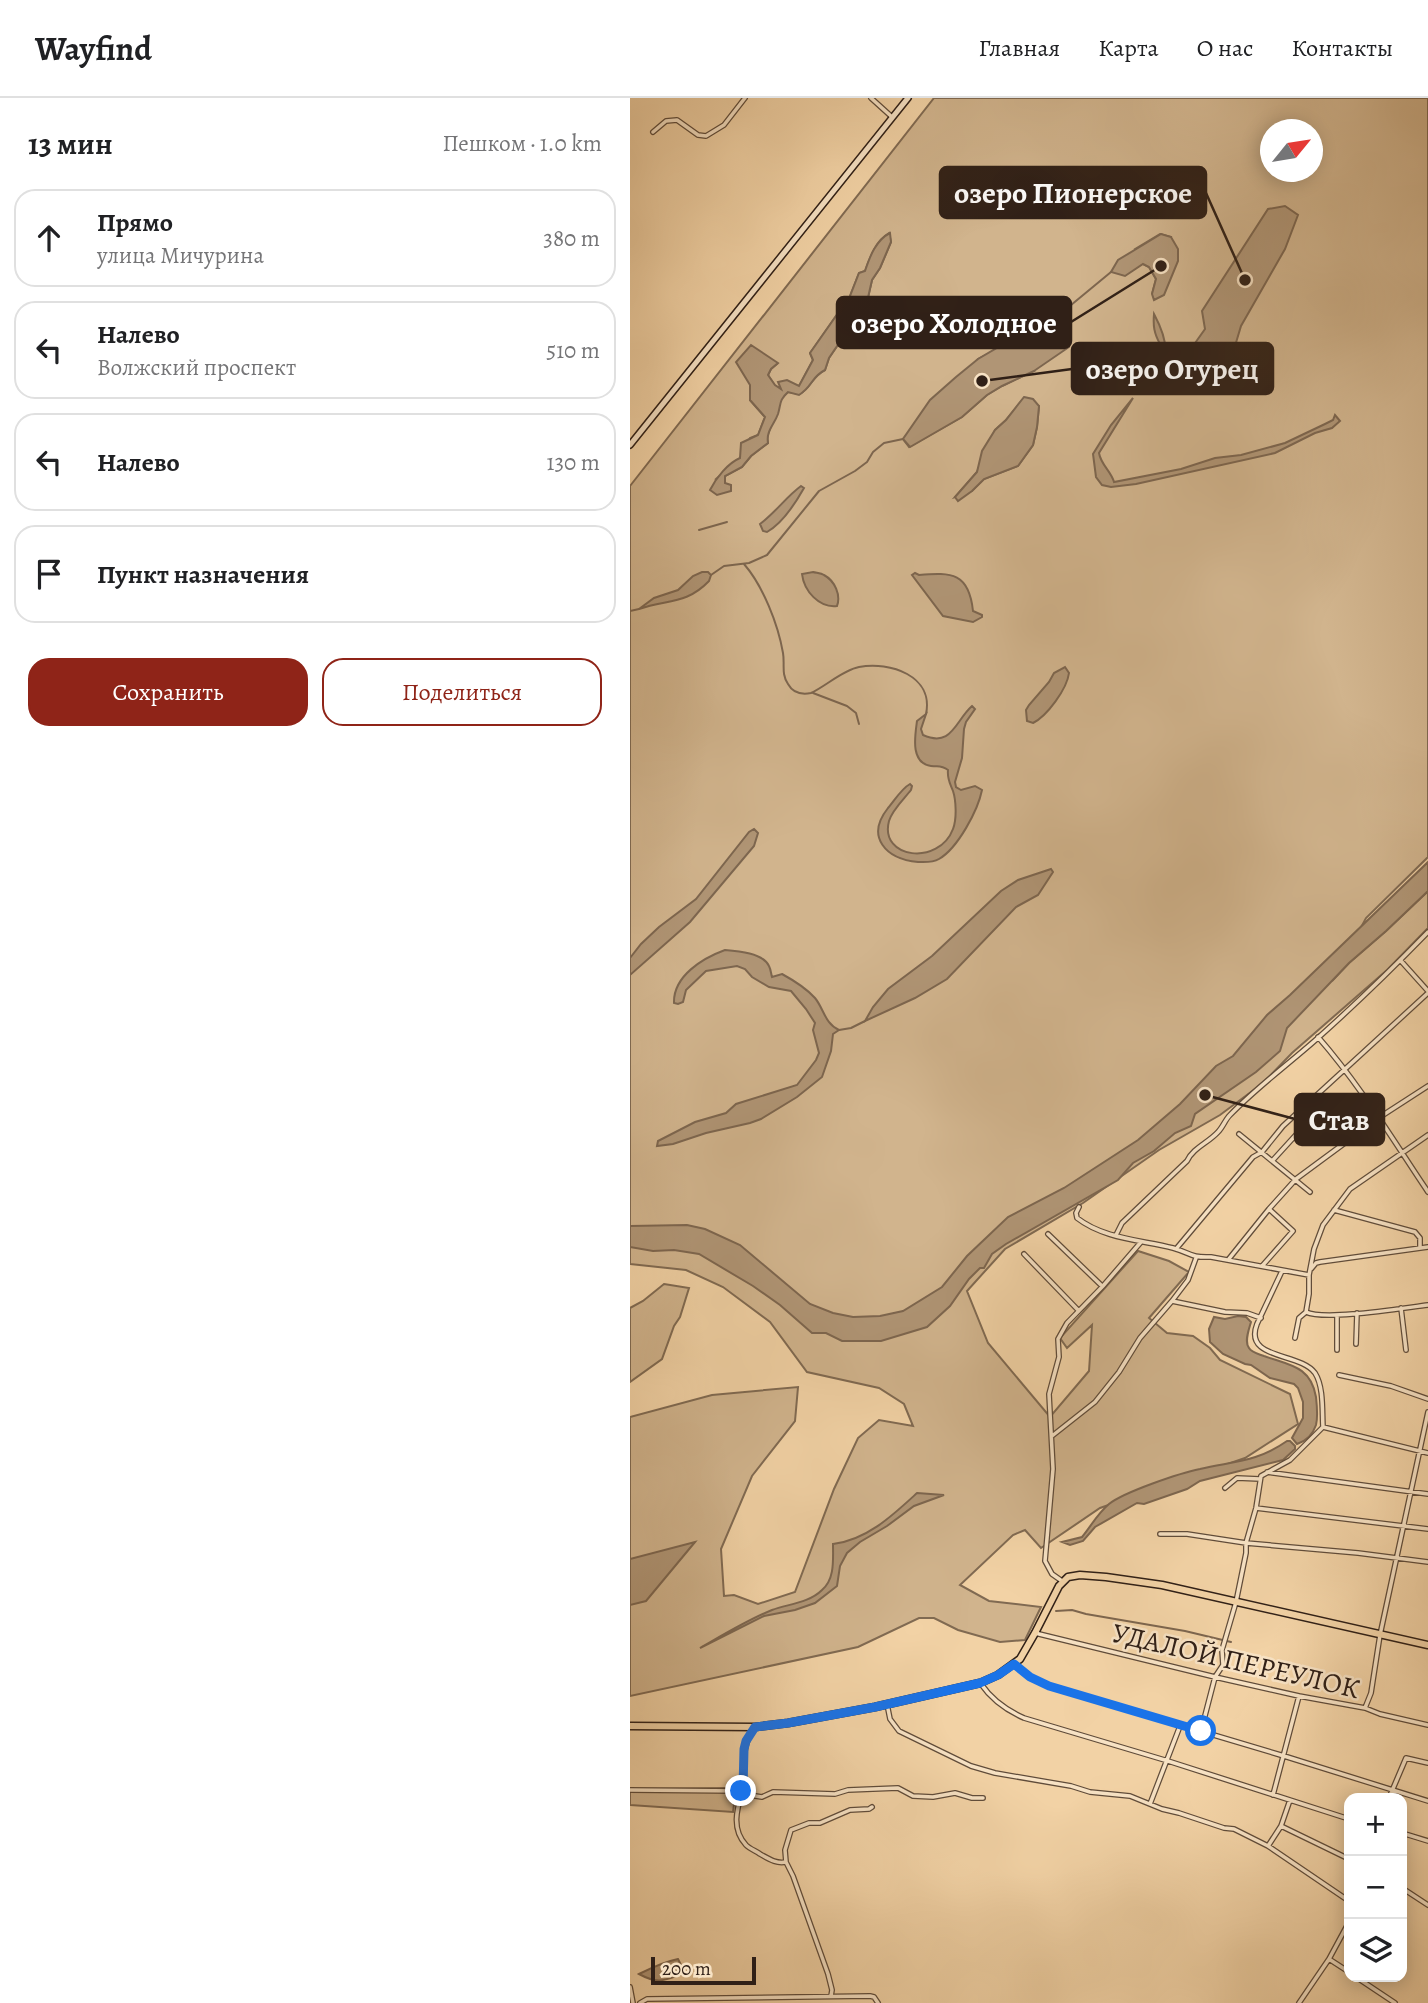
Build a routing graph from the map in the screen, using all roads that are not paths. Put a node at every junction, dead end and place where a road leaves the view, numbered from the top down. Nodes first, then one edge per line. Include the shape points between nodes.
1 (744, 98) edge
2 (871, 98) edge
3 (908, 98) edge
4 (892, 117) junction
5 (653, 132) dead end
6 (630, 445) edge
7 (1428, 932) edge
8 (1401, 961) junction
9 (1428, 992) edge
10 (1318, 1038) junction
11 (1345, 1069) junction
12 (1428, 1086) edge
13 (1318, 1094) junction
14 (1380, 1117) junction
15 (1239, 1134) dead end
16 (1428, 1135) edge
17 (1262, 1152) junction
18 (1403, 1154) junction
19 (1273, 1160) junction
20 (1296, 1179) junction
21 (1425, 1181) edge
22 (1310, 1192) dead end
23 (1428, 1192) edge
24 (1080, 1207) dead end
25 (1269, 1209) junction
26 (1334, 1210) junction
27 (1048, 1234) dead end
28 (1116, 1235) junction
29 (1141, 1242) junction
30 (1428, 1247) edge
31 (1420, 1248) junction
32 (1175, 1249) junction
33 (1024, 1254) dead end
34 (1196, 1258) junction
35 (1228, 1260) junction
36 (1262, 1266) junction
37 (1311, 1269) junction
38 (1282, 1271) junction
39 (1309, 1275) junction
40 (1103, 1286) junction
41 (1172, 1301) junction
42 (1428, 1305) edge
43 (1401, 1308) junction
44 (1079, 1310) junction
45 (1306, 1312) junction
46 (1357, 1313) junction
47 (1337, 1315) junction
48 (1261, 1318) junction
49 (1295, 1338) dead end
50 (1356, 1344) dead end
51 (1337, 1350) dead end
52 (1406, 1350) dead end
53 (1339, 1375) dead end
54 (1428, 1399) edge
55 (1428, 1412) edge
56 (1323, 1427) junction
57 (1052, 1436) junction
58 (1419, 1452) junction
59 (1428, 1453) edge
60 (1266, 1471) junction
61 (1260, 1479) junction
62 (1225, 1489) dead end
63 (1412, 1491) junction
64 (1428, 1494) edge
65 (1256, 1508) junction
66 (1403, 1526) junction
67 (1428, 1529) edge
68 (1160, 1534) dead end
69 (1245, 1543) junction
70 (1396, 1559) junction
71 (1428, 1562) edge
72 (1063, 1582) junction
73 (1236, 1602) junction
74 (1035, 1633) junction
75 (1380, 1634) junction
76 (1428, 1645) edge
77 (1014, 1664) junction
78 (1215, 1677) junction
79 (980, 1683) junction
80 (1300, 1696) junction
81 (887, 1704) junction
82 (1365, 1708) junction
83 (1428, 1725) edge
84 (630, 1726) edge
85 (1180, 1726) junction
86 (755, 1727) junction
87 (1201, 1731) junction
88 (1284, 1756) junction
89 (1168, 1761) junction
90 (1428, 1763) edge
91 (1392, 1789) junction
92 (630, 1790) edge
93 (741, 1791) junction
94 (1391, 1793) edge
95 (1273, 1795) junction
96 (984, 1798) dead end
97 (1290, 1800) junction
98 (1428, 1801) edge
99 (1150, 1804) junction
100 (872, 1807) dead end
101 (1344, 1817) edge
102 (1281, 1826) junction
103 (1407, 1835) edge
104 (1428, 1841) edge
105 (1268, 1846) junction
106 (1344, 1857) edge
107 (786, 1862) junction
108 (1407, 1891) edge
109 (1344, 1898) edge
110 (1428, 1905) edge
111 (1344, 1931) edge
112 (1329, 1959) junction
113 (1344, 1969) edge
114 (1364, 1982) edge
115 (630, 1987) edge
116 (831, 1996) junction
117 (633, 2003) edge
118 (640, 2003) edge
119 (878, 2003) edge
120 (1299, 2003) edge
121 (1395, 2003) edge

1 - 5 street via 724,125 706,136 677,120 666,121
2 - 4 street
3 - 4 street
4 - 6 street
7 - 8 street
8 - 9 street
8 - 10 street
9 - 11 street
10 - 11 street
10 - 28 street via 1228,1117 1212,1139 1189,1155 1122,1223
11 - 13 street
11 - 14 street
12 - 14 street
13 - 17 street
13 - 19 street via 1325,1103
14 - 18 street
14 - 20 street
15 - 17 street
16 - 18 street
17 - 19 street
17 - 32 street
18 - 21 street
18 - 26 street via 1350,1189
19 - 20 street
20 - 22 street
20 - 25 street
21 - 23 street
24 - 28 street via 1077,1218
25 - 35 street
25 - 36 street via 1293,1231
26 - 31 street via 1415,1232
26 - 37 street via 1316,1239
27 - 40 street
28 - 29 street
29 - 32 street
29 - 40 street
30 - 31 street
31 - 37 street via 1321,1262
32 - 34 street
33 - 44 street
34 - 35 street
34 - 41 street via 1188,1280
35 - 36 street
36 - 38 street
37 - 39 street
38 - 39 street
38 - 48 street
39 - 45 street
40 - 44 street
41 - 48 street
41 - 57 street via 1095,1402
42 - 43 street
43 - 46 street
43 - 52 street
44 - 57 street via 1058,1339 1059,1357 1049,1394
45 - 47 street
45 - 49 street via 1299,1318
46 - 47 street
46 - 50 street
47 - 51 street
48 - 56 street via 1254,1331 1256,1344 1314,1372 1320,1386
53 - 54 street
55 - 58 street
56 - 58 street
56 - 60 street via 1290,1460
57 - 72 street via 1045,1561
58 - 59 street
58 - 63 street
60 - 61 street
60 - 63 street
61 - 62 street via 1237,1478
61 - 65 street
63 - 64 street
63 - 66 street
65 - 66 street
65 - 69 street
66 - 67 street
66 - 70 street
68 - 69 street
69 - 70 street
69 - 73 street
70 - 71 street
70 - 75 street
72 - 73 main road via 1073,1576 1106,1577
72 - 74 main road
73 - 75 main road
73 - 78 street via 1222,1650 1223,1665
74 - 77 main road
74 - 78 street, УДАЛОЙ ПЕРЕУЛОК
75 - 76 main road
75 - 82 street
77 - 79 main road
77 - 85 street via 1049,1686
78 - 80 street, УДАЛОЙ ПЕРЕУЛОК
78 - 87 street
79 - 81 main road
79 - 89 street via 1017,1715
80 - 82 street, УДАЛОЙ ПЕРЕУЛОК
80 - 88 street
81 - 86 main road
81 - 99 street via 899,1731 971,1766 1130,1796
82 - 83 street, УДАЛОЙ ПЕРЕУЛОК
84 - 86 main road
85 - 87 street
85 - 89 street
86 - 93 street via 746,1741
87 - 88 street
88 - 91 street
88 - 95 street
89 - 95 street
89 - 99 street
90 - 91 street via 1406,1758
91 - 94 street
91 - 98 street
92 - 93 street
93 - 96 street via 762,1797 773,1792 835,1794 898,1788 913,1796 961,1793
93 - 107 street via 736,1823 745,1844 772,1861
95 - 97 street
97 - 101 street
97 - 102 street
99 - 105 street via 1234,1829
100 - 107 street via 791,1830
102 - 105 street
102 - 106 street
103 - 104 street
105 - 109 street
107 - 116 street via 828,1974
108 - 110 street
111 - 112 street
112 - 113 street
112 - 120 street
114 - 121 street
115 - 117 street
116 - 118 street via 648,1999
116 - 119 street via 870,1996

